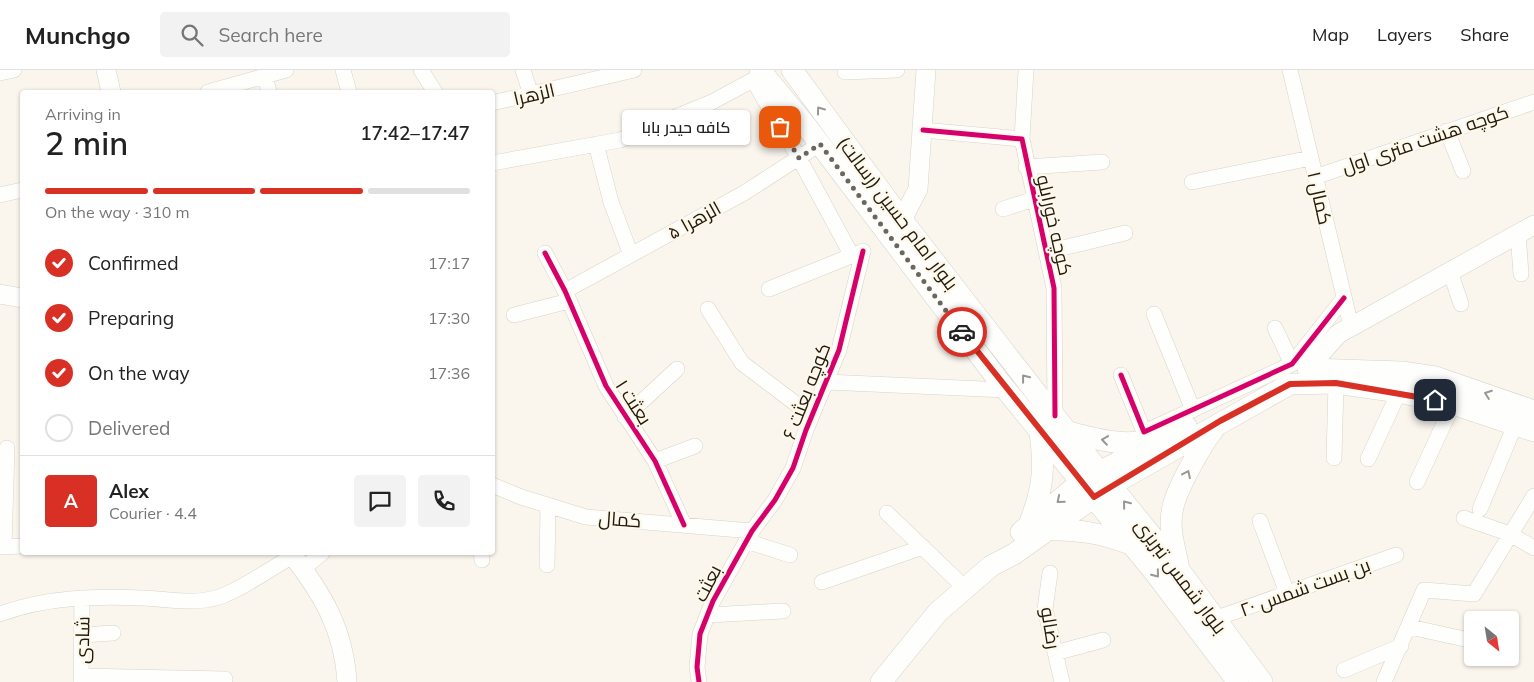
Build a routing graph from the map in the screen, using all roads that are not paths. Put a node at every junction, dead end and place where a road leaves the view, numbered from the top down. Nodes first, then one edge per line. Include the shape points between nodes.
1 (14, 70) edge
2 (106, 70) edge
3 (286, 70) edge
4 (343, 70) edge
5 (421, 70) edge
6 (523, 70) edge
7 (634, 70) edge
8 (792, 70) edge
9 (897, 70) edge
10 (926, 70) edge
11 (1026, 70) edge
12 (1293, 70) edge
13 (0, 72) edge
14 (844, 72) dead end
15 (759, 75) edge
16 (265, 76) junction
17 (111, 90) edge
18 (215, 90) edge
19 (268, 90) edge
20 (348, 90) edge
21 (434, 90) edge
22 (531, 95) junction
23 (1534, 102) edge
24 (495, 103) edge
25 (923, 130) junction
26 (1447, 131) junction
27 (1022, 139) junction
28 (596, 144) junction
29 (820, 144) junction
30 (799, 158) junction
31 (1311, 158) junction
32 (495, 162) edge
33 (1102, 162) dead end
34 (1026, 167) junction
35 (1463, 171) dead end
36 (1315, 177) junction
37 (1192, 182) dead end
38 (20, 190) edge
39 (0, 195) edge
40 (1034, 199) junction
41 (1002, 209) dead end
42 (902, 220) junction
43 (1526, 229) edge
44 (1125, 233) dead end
45 (1046, 252) junction
46 (545, 253) dead end
47 (857, 254) junction
48 (631, 255) junction
49 (1450, 271) junction
50 (1521, 274) dead end
51 (768, 289) dead end
52 (0, 294) edge
53 (567, 296) junction
54 (20, 298) edge
55 (1344, 298) junction
56 (1461, 304) dead end
57 (708, 309) dead end
58 (1154, 314) dead end
59 (514, 315) dead end
60 (1351, 326) junction
61 (1275, 328) dead end
62 (1299, 366) junction
63 (677, 369) dead end
64 (1121, 375) dead end
65 (826, 382) junction
66 (1336, 383) junction
67 (1006, 390) junction
68 (1399, 392) junction
69 (1453, 404) junction
70 (1193, 410) junction
71 (1534, 411) edge
72 (626, 416) junction
73 (812, 416) junction
74 (1220, 421) junction
75 (1062, 424) junction
76 (1524, 428) edge
77 (1040, 432) junction
78 (1170, 434) junction
79 (695, 446) dead end
80 (7, 448) dead end
81 (1334, 458) dead end
82 (1368, 459) dead end
83 (655, 461) junction
84 (1105, 478) junction
85 (1417, 482) dead end
86 (495, 486) edge
87 (1087, 490) junction
88 (1534, 496) edge
89 (548, 506) junction
90 (1480, 509) dead end
91 (888, 513) dead end
92 (1464, 518) dead end
93 (1260, 521) dead end
94 (684, 525) junction
95 (1037, 528) junction
96 (1510, 534) junction
97 (749, 536) junction
98 (1130, 544) junction
99 (20, 546) edge
100 (2, 547) edge
101 (923, 548) junction
102 (1534, 548) edge
103 (311, 555) edge
104 (790, 555) dead end
105 (1396, 555) dead end
106 (295, 559) edge
107 (547, 564) dead end
108 (1180, 571) junction
109 (1050, 573) dead end
110 (822, 582) dead end
111 (966, 589) junction
112 (1287, 593) junction
113 (82, 598) junction
114 (782, 611) dead end
115 (0, 614) edge
116 (708, 615) junction
117 (1214, 619) junction
118 (1410, 627) junction
119 (113, 633) dead end
120 (82, 635) junction
121 (1464, 639) edge
122 (1103, 640) dead end
123 (1401, 646) junction
124 (1055, 653) junction
125 (1344, 670) dead end
126 (81, 679) edge
127 (225, 679) dead end
128 (1389, 681) edge
129 (347, 682) edge
130 (699, 682) edge
131 (881, 682) edge
132 (1062, 682) edge
133 (1238, 682) edge
134 (1262, 682) edge

1 - 13 street
2 - 17 street
3 - 16 street
4 - 20 street
5 - 21 street
6 - 22 street
7 - 22 street, الزهرا
42 -> 8 main road, بلوار امام حسین (رسالت)
9 - 14 street
10 - 25 street
11 - 27 street, کوچه خورابلو
12 - 31 street, کمال ۱
15 - 28 street via 702,106 620,140
15 - 29 main road, بلوار امام حسین (رسالت)
15 - 30 street
16 - 18 street
16 - 19 street
22 - 24 street, الزهرا
23 - 26 street, کوچه هشت متری اول
25 - 27 street
25 - 42 street via 918,189
26 - 35 street
26 - 36 street, کوچه هشت متری اول
27 - 34 street, کوچه خورابلو
28 - 32 street
28 - 48 street via 610,202
29 - 30 street, الزهرا ۵
29 - 67 main road, بلوار امام حسین (رسالت)
30 - 47 street
30 - 48 street, الزهرا ۵ via 744,193
31 - 36 street, کمال ۱
31 - 37 street
33 - 34 street
34 - 40 street, کوچه خورابلو
36 - 55 street, کمال ۱
38 - 39 street
40 - 41 street
40 - 45 street, کوچه خورابلو
75 -> 42 main road, بلوار امام حسین (رسالت)
43 - 49 street
43 - 50 street
44 - 45 street
45 - 75 street, کوچه خورابلو via 1054,288
46 - 53 street, بعثت ۱
47 - 51 street
47 - 65 street, کوچه بعثت ۶ via 839,350
48 - 53 street, الزهرا ۵
49 - 56 street
49 - 60 street
52 - 54 street
53 - 59 street, الزهرا ۵
53 - 72 street, بعثت ۱ via 606,386
55 - 60 street, کمال ۱
55 - 62 street
57 - 73 street via 742,363
58 - 70 street
60 - 62 street
61 - 62 street
62 - 70 street
71 -> 62 main road via 1435,377
62 - 78 main road
63 - 72 street
64 - 70 street via 1144,432
65 - 67 street
65 - 73 street, کوچه بعثت ۶
66 - 68 main road
66 - 74 main road via 1290,384
66 - 81 street
67 - 77 main road, بلوار امام حسین (رسالت)
68 - 69 main road
68 - 82 street
69 - 76 main road
69 - 85 street
72 - 83 street, بعثت ۱
73 - 97 street, کوچه بعثت ۶ via 793,468
74 - 84 main road
108 -> 74 main road via 1171,536 1173,506 1202,444
78 -> 75 main road via 1136,443 1102,440
75 - 84 main road, بلوار امام حسین (رسالت)
76 - 90 street
77 - 87 main road, بلوار امام حسین (رسالت)
77 - 95 main road via 1044,464
78 - 84 main road
79 - 83 street
80 - 100 street
83 - 94 street, بعثت ۱
84 - 87 main road
108 -> 84 main road, بلوار شمس تبریزی
86 - 89 street, کمال
87 - 95 main road
87 - 98 main road, بلوار شمس تبریزی
88 - 96 street
89 - 94 street, کمال via 586,517
89 - 107 street
91 - 101 street
92 - 96 street
93 - 112 street
94 - 97 street, کمال
95 - 98 main road via 1103,534
95 - 111 main road via 1014,554 991,566
96 - 102 street
96 - 118 street via 1474,594 1424,590
97 - 104 street, کمال
97 - 116 street, بعثت
98 -> 133 main road, بلوار شمس تبریزی
99 - 100 street
101 - 110 street
101 - 111 street
103 - 106 street
105 - 112 street, بن بست شمس ۲۰
106 - 113 street via 220,597 189,602 102,596
106 - 129 street via 333,616 344,652
108 - 117 main road, بلوار شمس تبریزی
109 - 124 street, رضالو via 1045,609
111 - 131 main road via 938,612
112 - 117 street, بن بست شمس ۲۰
113 - 115 street via 26,605
113 - 120 street, شادی
114 - 116 street
116 - 130 street, بعثت via 700,634
117 - 134 main road, بلوار شمس تبریزی
118 - 121 street
118 - 123 street
119 - 120 street
120 - 126 street, شادی
122 - 124 street
123 - 125 street
123 - 128 street
124 - 132 street, رضالو
126 - 127 street

